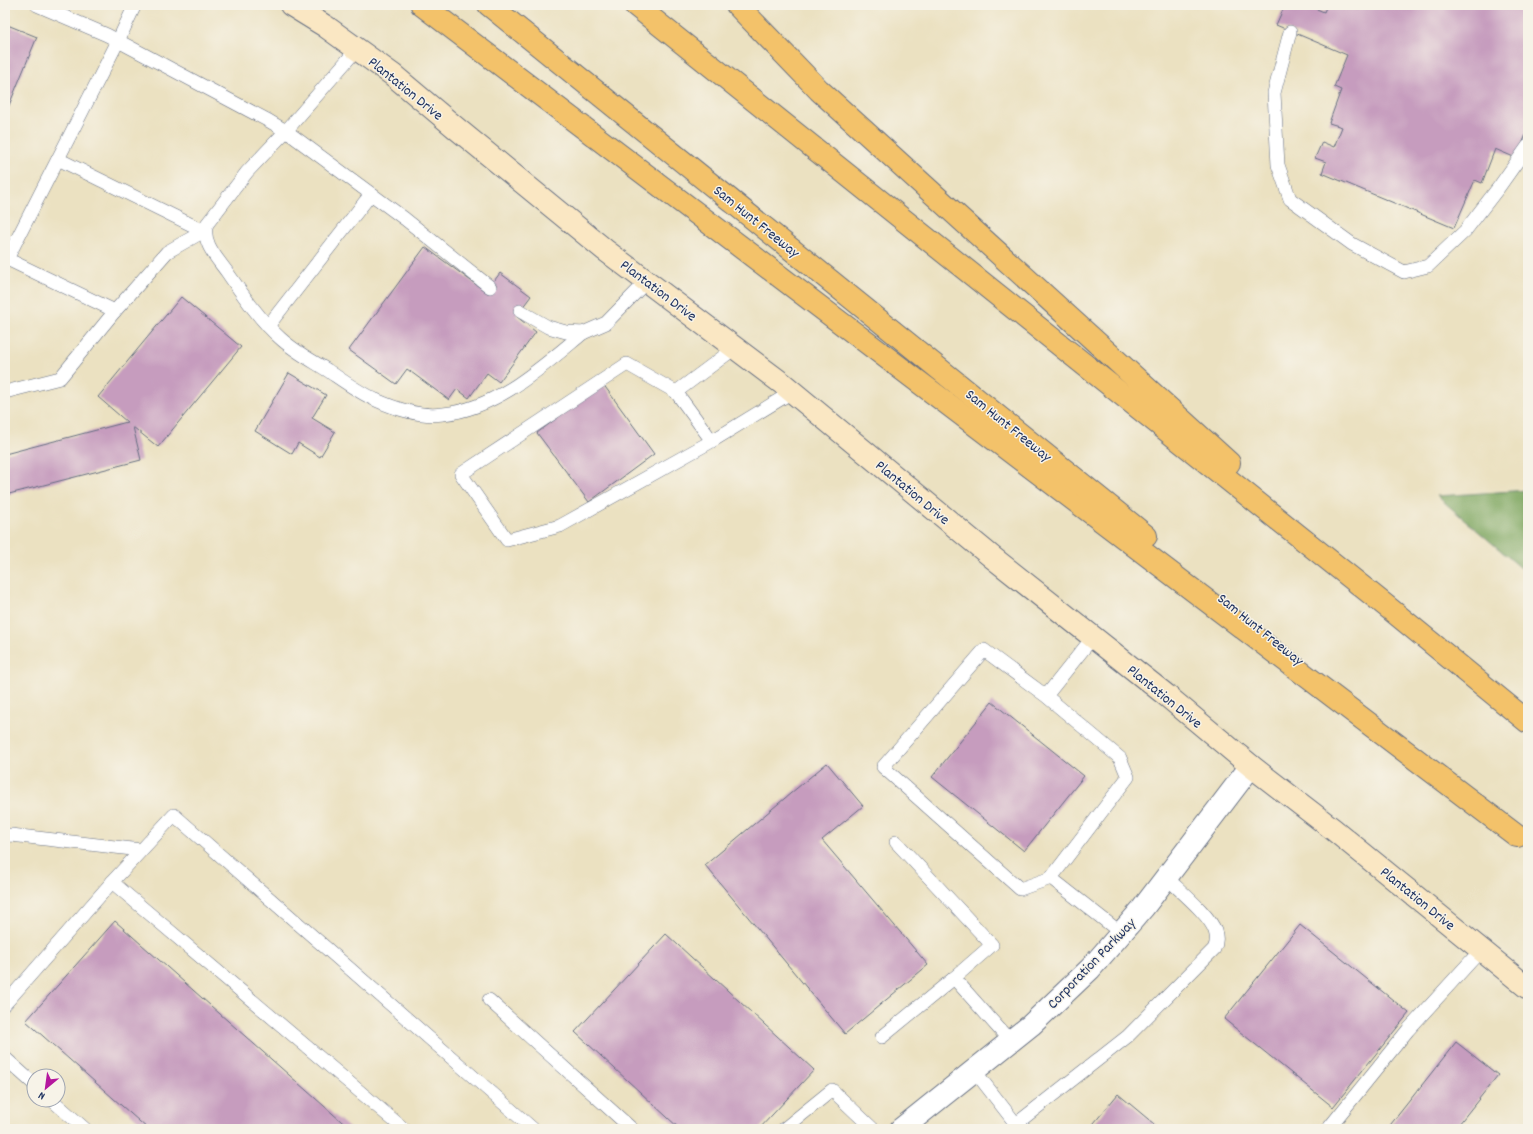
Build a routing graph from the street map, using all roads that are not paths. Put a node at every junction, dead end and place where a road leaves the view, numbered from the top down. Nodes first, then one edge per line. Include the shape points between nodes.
1 (37, 5) edge
2 (135, 5) edge
3 (291, 5) edge
4 (422, 5) edge
5 (489, 5) edge
6 (635, 5) edge
7 (737, 5) edge
8 (1290, 32) dead end
9 (118, 41) junction
10 (357, 49) junction
11 (286, 131) junction
12 (1528, 146) edge
13 (58, 158) junction
14 (371, 194) junction
15 (204, 231) junction
16 (6, 260) edge
17 (647, 281) junction
18 (490, 287) dead end
19 (115, 311) junction
20 (520, 311) dead end
21 (268, 326) junction
22 (582, 333) junction
23 (735, 348) junction
24 (5, 392) edge
25 (676, 392) junction
26 (792, 392) junction
27 (712, 441) junction
28 (1390, 609) junction
29 (1092, 637) junction
30 (1046, 696) junction
31 (1528, 722) edge
32 (1251, 766) junction
33 (5, 836) edge
34 (1522, 840) edge
35 (896, 842) dead end
36 (141, 850) junction
37 (1166, 877) junction
38 (1051, 878) junction
39 (112, 882) junction
40 (1121, 933) junction
41 (1481, 950) junction
42 (954, 978) junction
43 (1528, 988) edge
44 (489, 1000) dead end
45 (5, 1004) edge
46 (882, 1037) dead end
47 (1010, 1041) junction
48 (5, 1058) edge
49 (974, 1070) junction
50 (26, 1077) edge
51 (61, 1108) edge
52 (1012, 1126) edge
53 (904, 1128) edge
54 (85, 1129) edge
55 (404, 1129) edge
56 (534, 1129) edge
57 (632, 1129) edge
58 (784, 1129) edge
59 (873, 1129) edge
60 (1328, 1129) edge

1 - 9 lane
2 - 9 lane
3 - 10 street, Plantation Drive
4 - 34 highway
5 - 34 highway, Sam Hunt Freeway
6 - 28 highway
7 - 28 highway via 819,90
8 - 12 lane via 1274,93 1278,165 1290,199 1352,244 1404,272 1428,266 1465,231
9 - 11 lane
9 - 13 lane
10 - 11 lane
10 - 17 street, Plantation Drive via 393,75 605,250
11 - 14 lane
11 - 15 lane via 247,172
13 - 15 lane
13 - 16 lane
14 - 18 lane
14 - 21 lane
15 - 19 lane via 167,252
15 - 21 lane via 206,240 218,258
16 - 19 lane
17 - 22 lane via 606,323
17 - 23 street, Plantation Drive
19 - 24 lane via 60,378
20 - 22 lane via 548,327
21 - 22 lane via 294,350 375,400 422,415 467,410 485,403 529,377
23 - 25 lane
23 - 26 street, Plantation Drive
25 - 27 lane
25 - 27 lane via 627,364 462,474 507,540 560,526
26 - 27 lane
26 - 29 street, Plantation Drive
28 - 31 highway
29 - 30 lane
29 - 32 street, Plantation Drive
30 - 38 lane via 1120,758 1128,777
30 - 38 lane via 984,650 883,767 1020,889
32 - 37 street, Corporation Parkway
32 - 41 street, Plantation Drive
33 - 36 lane
35 - 42 lane via 992,945
36 - 39 lane
36 - 56 lane via 174,815
37 - 40 street, Corporation Parkway
37 - 52 lane via 1209,920 1216,931 1217,943 1214,949 1128,1036
38 - 40 lane
39 - 45 lane
39 - 55 lane
40 - 47 street, Corporation Parkway via 1090,969 1031,1025
41 - 43 street, Plantation Drive
41 - 60 lane via 1408,1030
42 - 46 lane
42 - 47 lane
44 - 57 lane
47 - 49 street, Corporation Parkway
48 - 50 lane
49 - 52 lane
49 - 53 street, Corporation Parkway
51 - 54 lane
58 - 59 lane via 832,1090

